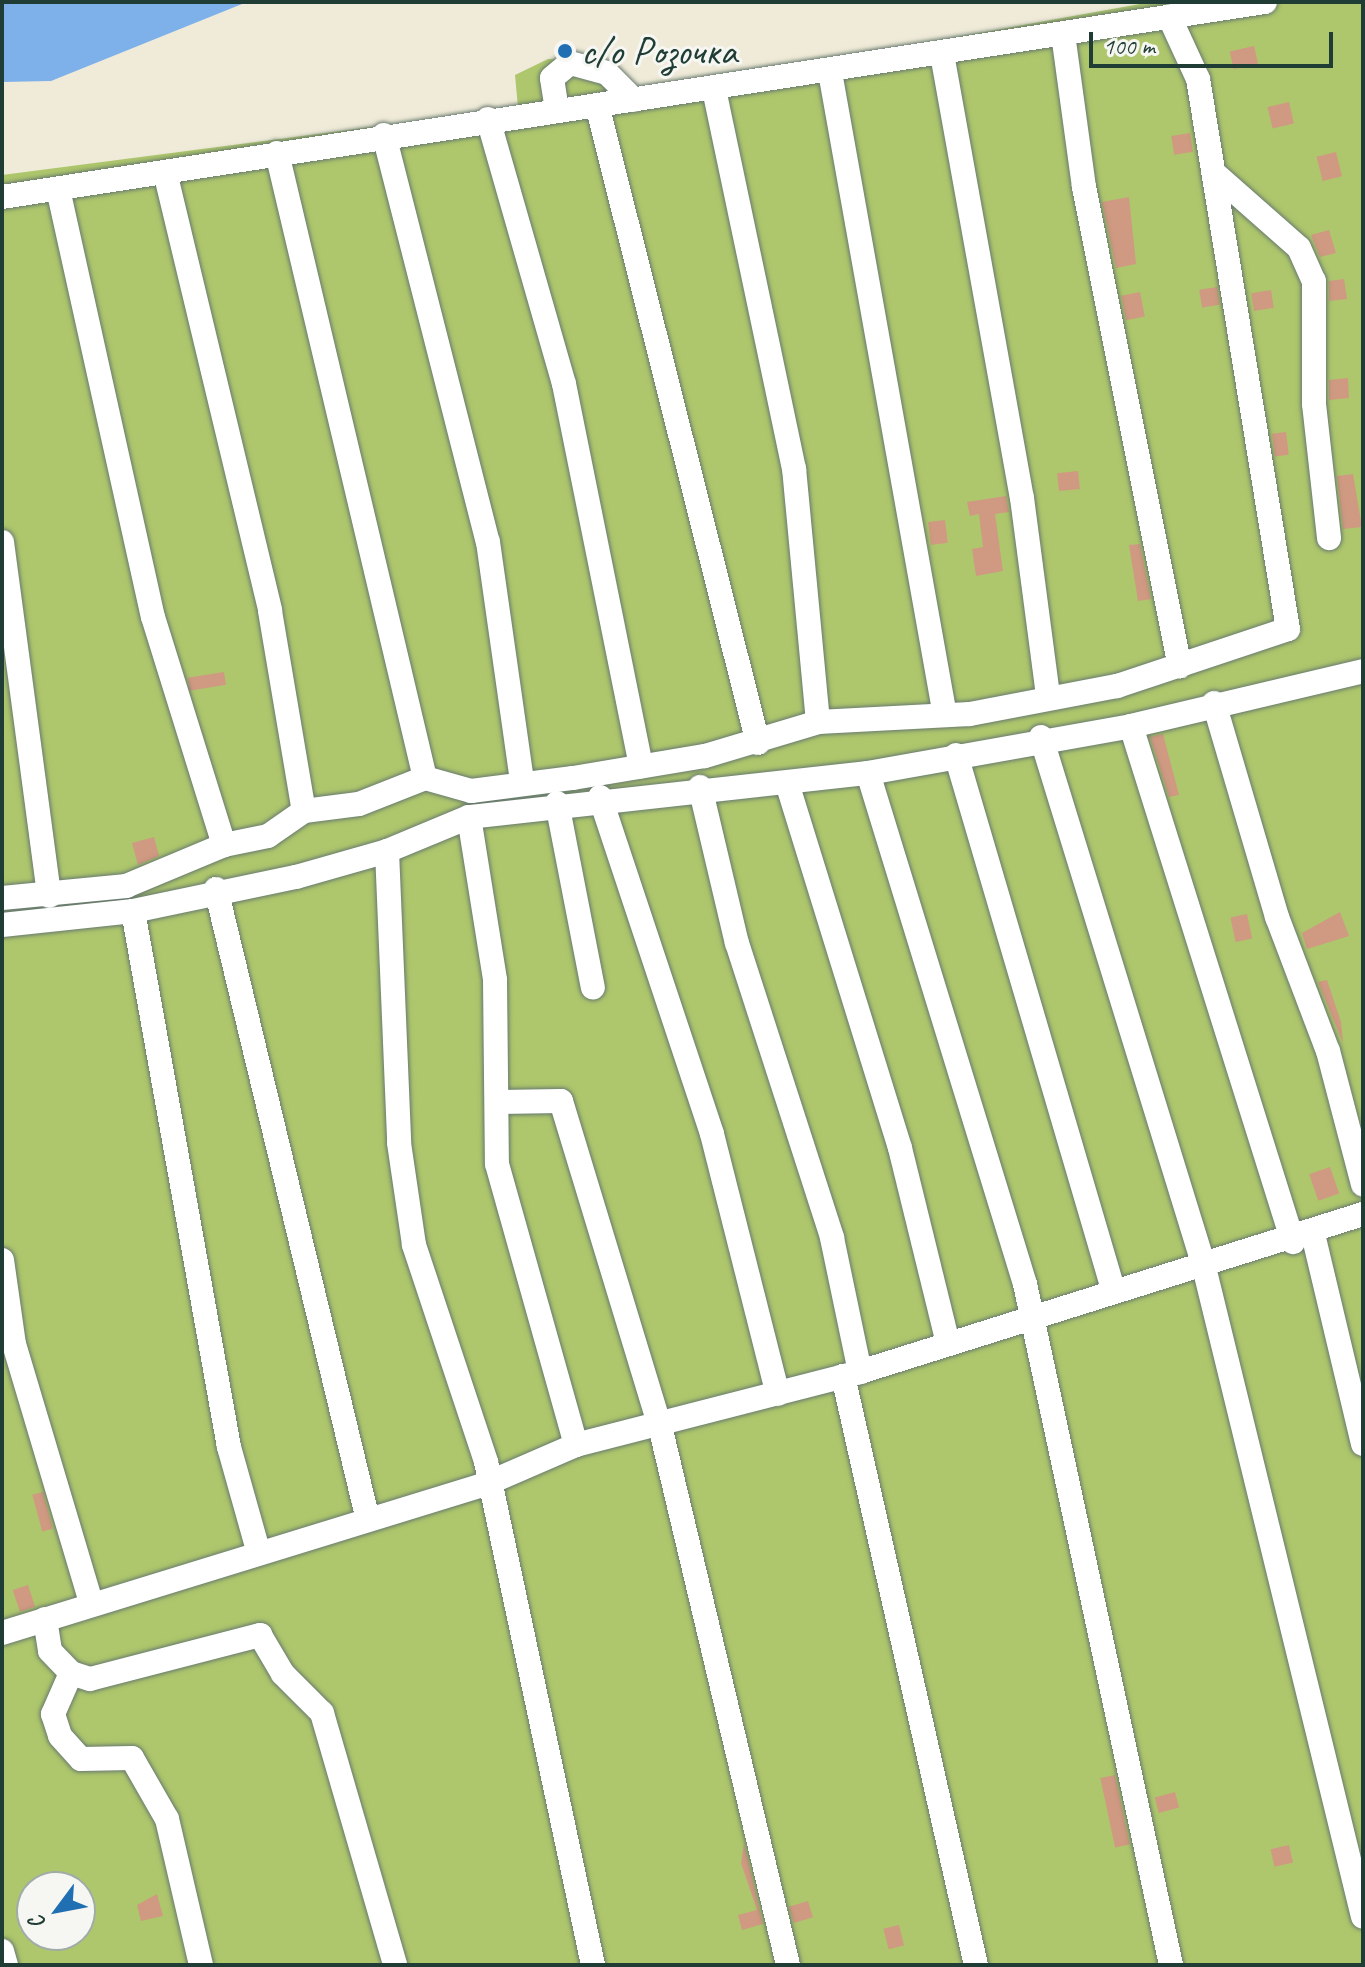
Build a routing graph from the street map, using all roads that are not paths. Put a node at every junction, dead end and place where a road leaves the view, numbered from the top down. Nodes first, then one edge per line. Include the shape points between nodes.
1 (1265, 2) edge
2 (1169, 16) junction
3 (1063, 34) junction
4 (942, 54) junction
5 (830, 72) junction
6 (714, 89) junction
7 (634, 100) junction
8 (597, 105) junction
9 (557, 110) junction
10 (488, 119) junction
11 (384, 135) junction
12 (277, 153) junction
13 (165, 172) junction
14 (1214, 173) junction
15 (58, 189) junction
16 (2, 197) edge
17 (1329, 538) dead end
18 (2, 542) edge
19 (1180, 666) junction
20 (1363, 671) edge
21 (1048, 696) junction
22 (1214, 703) junction
23 (944, 710) junction
24 (818, 722) junction
25 (1131, 726) junction
26 (1041, 737) junction
27 (758, 743) junction
28 (956, 755) junction
29 (641, 766) junction
30 (868, 773) junction
31 (425, 778) junction
32 (522, 782) junction
33 (787, 783) junction
34 (700, 787) junction
35 (600, 797) junction
36 (557, 803) junction
37 (304, 811) junction
38 (469, 817) junction
39 (224, 845) junction
40 (387, 851) junction
41 (216, 889) junction
42 (49, 896) junction
43 (2, 898) edge
44 (133, 911) junction
45 (2, 925) edge
46 (593, 988) dead end
47 (499, 1102) junction
48 (1363, 1184) edge
49 (1363, 1214) edge
50 (1303, 1238) junction
51 (2, 1260) edge
52 (1203, 1263) junction
53 (1113, 1289) junction
54 (1029, 1315) junction
55 (948, 1343) junction
56 (851, 1374) junction
57 (778, 1394) junction
58 (660, 1426) junction
59 (1363, 1444) edge
60 (576, 1445) junction
61 (486, 1484) junction
62 (367, 1516) junction
63 (258, 1550) junction
64 (91, 1602) junction
65 (45, 1619) junction
66 (2, 1633) edge
67 (71, 1673) junction
68 (1363, 1917) edge
69 (2, 1951) edge
70 (6, 1965) edge
71 (201, 1965) edge
72 (395, 1965) edge
73 (593, 1965) edge
74 (788, 1965) edge
75 (976, 1965) edge
76 (1171, 1965) edge

1 - 2 street
2 - 3 street
2 - 14 street via 1198,79
3 - 4 street
3 - 19 street via 1084,187
4 - 5 street
4 - 21 street via 1022,498
5 - 6 street
5 - 23 street
6 - 7 street
6 - 24 street via 794,469
7 - 8 street
7 - 9 street via 607,73 570,63 552,78
8 - 9 street
8 - 27 street
9 - 10 street
10 - 11 street
10 - 29 street via 564,384
11 - 12 street
11 - 32 street via 488,542
12 - 13 street
12 - 31 street
13 - 15 street
13 - 37 street via 270,611
14 - 17 street via 1299,248 1314,281 1314,404
14 - 19 street via 1288,629
15 - 16 street
15 - 39 street via 153,617
18 - 42 street
19 - 21 street via 1117,686
20 - 22 street
21 - 23 street via 970,714
22 - 25 street
22 - 48 street via 1277,917 1328,1051
23 - 24 street via 883,722
24 - 27 street
25 - 26 street
25 - 50 street
26 - 28 street
26 - 52 street
27 - 29 street
28 - 30 street
28 - 53 street
29 - 32 street
30 - 33 street
30 - 54 street via 956,1045
31 - 32 street via 471,791
31 - 37 street via 359,804
33 - 34 street
33 - 55 street via 900,1148
34 - 35 street
34 - 56 street via 737,943 832,1238
35 - 36 street
35 - 57 street via 712,1134
36 - 38 street
36 - 46 street
37 - 39 street via 268,836
38 - 40 street
38 - 47 street via 495,980
39 - 42 street via 126,886
40 - 41 street
40 - 61 street via 399,1143 414,1245 486,1462
41 - 44 street
41 - 62 street
42 - 43 street
44 - 45 street
44 - 63 street via 229,1447
47 - 58 street via 561,1101
47 - 60 street via 497,1164
49 - 50 street
50 - 52 street
50 - 59 street
51 - 64 street via 22,1374
52 - 53 street
52 - 68 street
53 - 54 street
54 - 55 street
54 - 76 street
55 - 56 street
56 - 57 street
56 - 75 street
57 - 58 street
58 - 60 street
58 - 74 street
60 - 61 street
61 - 62 street
61 - 73 street
62 - 63 street
63 - 64 street
64 - 65 street
65 - 66 street
65 - 67 street via 50,1651
67 - 71 street via 53,1714 60,1736 81,1759 132,1758 167,1819
67 - 72 street via 90,1679 260,1635 283,1674 322,1713
69 - 70 street

